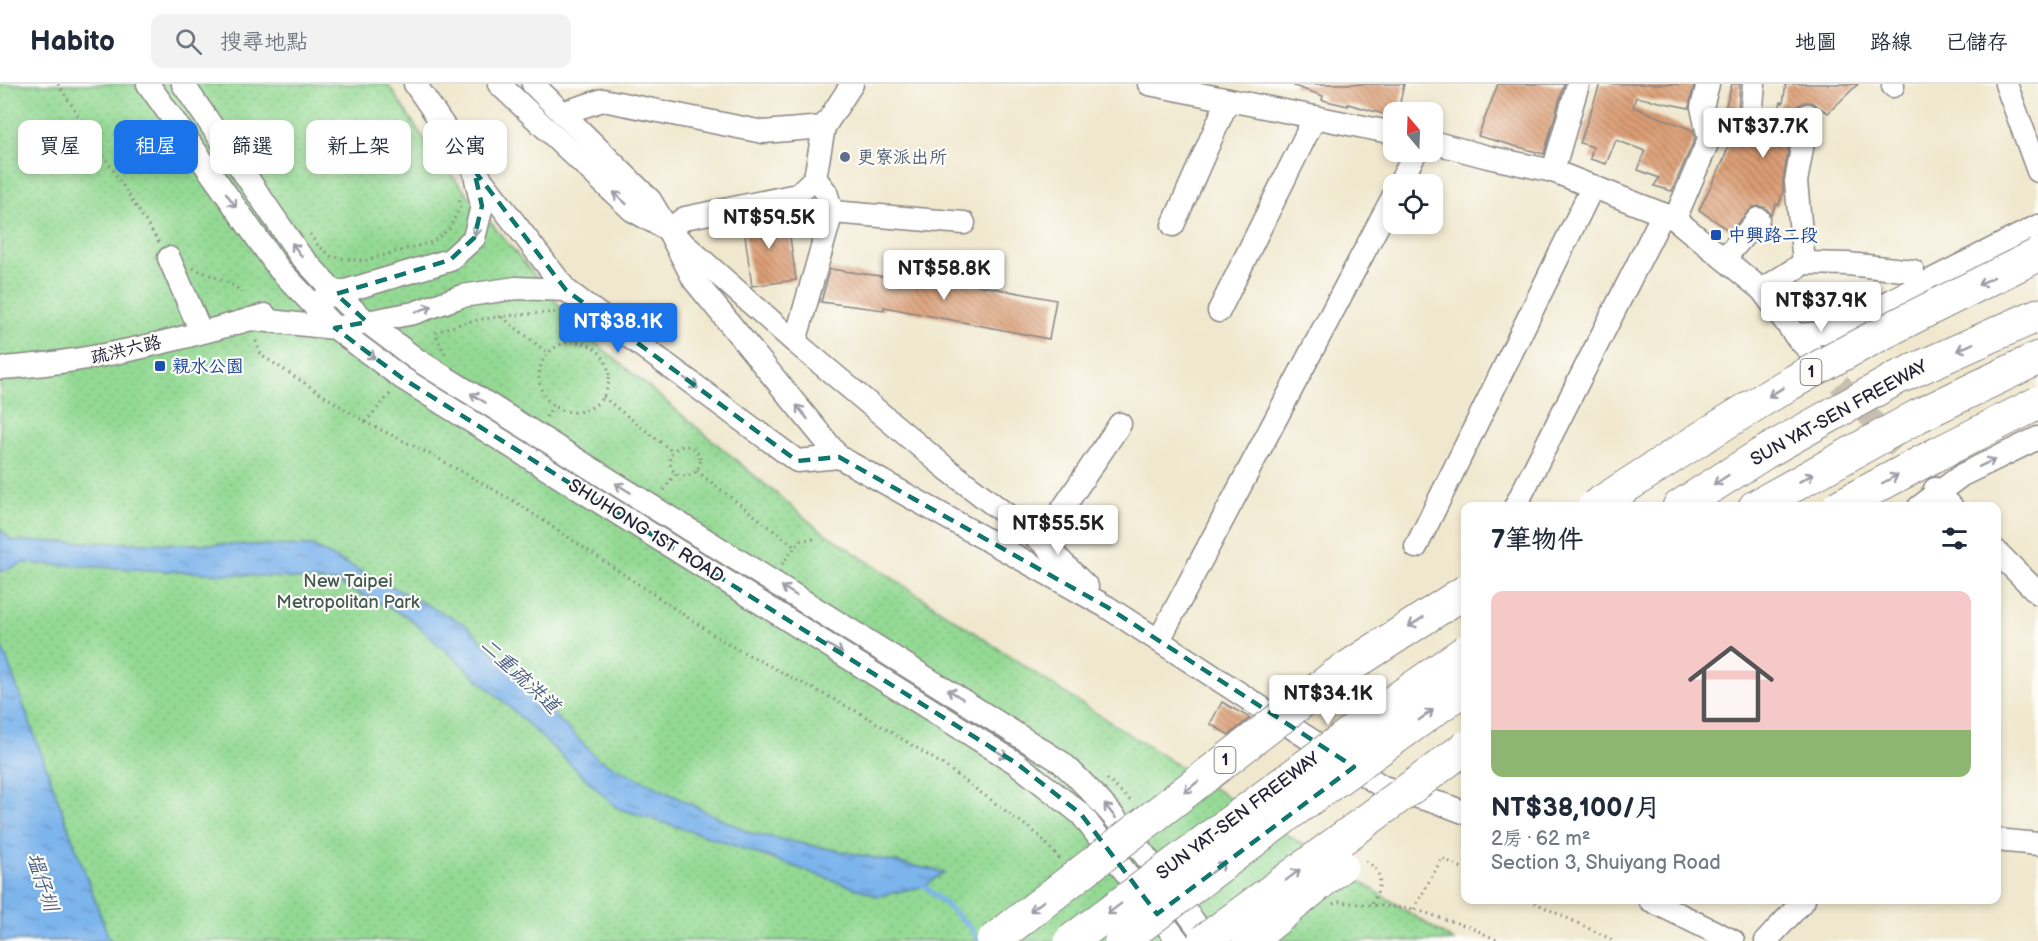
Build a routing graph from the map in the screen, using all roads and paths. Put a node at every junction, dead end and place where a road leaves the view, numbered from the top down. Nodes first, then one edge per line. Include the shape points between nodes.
1 (58, 84) edge
2 (148, 84) edge
3 (183, 84) edge
4 (415, 84) edge
5 (499, 84) edge
6 (533, 84) edge
7 (852, 84) edge
8 (1149, 84) edge
9 (1578, 84) edge
10 (1708, 84) edge
11 (1754, 84) edge
12 (2006, 84) edge
13 (1228, 100) junction
14 (562, 113) junction
15 (1808, 115) dead end
16 (1315, 117) junction
17 (440, 120) edge
18 (824, 127) junction
19 (1750, 127) dead end
20 (1383, 131) edge
21 (1443, 145) edge
22 (1552, 171) junction
23 (2038, 171) edge
24 (475, 174) edge
25 (477, 174) edge
26 (815, 178) junction
27 (1593, 186) junction
28 (459, 195) dead end
29 (832, 212) junction
30 (1383, 216) edge
31 (1669, 216) junction
32 (1758, 219) dead end
33 (964, 223) dead end
34 (304, 225) dead end
35 (1173, 225) dead end
36 (2038, 226) edge
37 (668, 230) junction
38 (2038, 255) edge
39 (169, 258) junction
40 (1724, 259) junction
41 (1804, 263) junction
42 (1913, 271) dead end
43 (566, 290) junction
44 (1762, 290) junction
45 (243, 293) dead end
46 (336, 294) junction
47 (308, 302) junction
48 (1219, 311) dead end
49 (559, 312) dead end
50 (2038, 315) edge
51 (502, 317) junction
52 (250, 319) junction
53 (367, 322) junction
54 (334, 328) junction
55 (201, 332) junction
56 (435, 333) dead end
57 (1795, 335) junction
58 (256, 341) dead end
59 (795, 342) junction
60 (548, 353) junction
61 (2038, 358) edge
62 (1817, 359) tunnel mouth
63 (0, 368) edge
64 (394, 389) dead end
65 (603, 397) junction
66 (2038, 403) edge
67 (553, 406) junction
68 (546, 417) dead end
69 (365, 422) junction
70 (1120, 423) dead end
71 (2038, 438) edge
72 (673, 452) junction
73 (839, 457) junction
74 (697, 471) junction
75 (676, 473) junction
76 (664, 490) dead end
77 (1942, 496) edge
78 (1518, 502) edge
79 (1602, 502) edge
80 (1687, 502) edge
81 (1764, 502) edge
82 (1847, 502) edge
83 (814, 539) dead end
84 (1041, 541) junction
85 (795, 547) junction
86 (1416, 547) dead end
87 (2001, 556) edge
88 (782, 564) dead end
89 (2038, 593) edge
90 (1461, 594) edge
91 (1107, 607) junction
92 (1159, 640) junction
93 (1461, 654) edge
94 (1461, 691) edge
95 (1461, 751) edge
96 (1461, 778) edge
97 (1461, 811) edge
98 (2001, 840) edge
99 (2038, 844) edge
100 (1366, 861) dead end
101 (1063, 863) dead end
102 (1461, 868) edge
103 (1537, 904) edge
104 (1658, 904) edge
105 (1800, 904) edge
106 (1329, 905) dead end
107 (1371, 905) junction
108 (1414, 909) junction
109 (993, 941) edge
110 (1071, 941) edge
111 (1121, 941) edge
112 (1178, 941) edge
113 (1206, 941) edge
114 (1249, 941) edge
115 (1499, 941) edge
116 (1615, 941) edge
117 (1733, 941) edge
118 (1766, 941) edge

1 - 39 path
2 -> 47 street, SHUHONG 1ST ROAD via 279,269
46 -> 3 street, SHUHONG 1ST ROAD via 300,255
4 - 17 street
37 -> 5 street via 632,210
6 - 14 street
7 - 18 street
8 - 13 street
9 - 22 street
10 - 31 street via 1702,107 1709,139
11 - 19 street
12 - 23 street
13 - 16 street
13 - 35 street
14 - 18 street via 603,100 763,132
14 - 37 street via 650,200
15 - 41 street via 1796,182
16 - 20 street
16 - 48 street
18 - 26 street
21 - 22 street
22 - 27 street
24 -> 46 street, 疏洪六路 via 482,206 474,238 450,260
25 - 43 street
26 - 29 street via 826,192
26 - 37 street via 797,195 685,218
27 - 31 street
27 - 86 street
28 - 34 path via 460,207 449,228 432,242 363,261 332,257
29 - 33 street
29 - 59 street
30 - 92 street
31 - 40 street
31 - 78 street
32 - 40 street
36 - 57 street via 1827,333
37 - 59 street
73 -> 37 street via 694,280
38 -> 79 highway, 1, bridge via 1781,389
39 - 45 path via 230,283
39 - 55 street
40 - 44 street
41 - 42 street
41 - 44 street
53 -> 43 street via 414,313 462,296 516,288
43 -> 73 street via 797,461
44 - 57 street
46 - 47 street, 疏洪六路
46 - 53 street, SHUHONG 1ST ROAD
47 - 52 street, 疏洪六路
47 - 54 street, SHUHONG 1ST ROAD
49 - 51 path
50 -> 80 highway, SUN YAT-SEN FREEWAY via 1897,378 1764,453
51 - 56 path via 450,326
51 - 60 path
52 - 54 street, 疏洪六路
52 - 55 street, 疏洪六路
53 - 54 street
113 -> 53 street, SHUHONG 1ST ROAD via 1114,815 1062,762 416,359
54 -> 112 street, SHUHONG 1ST ROAD via 402,378 1016,763 1081,814
55 - 63 street, 疏洪六路 via 103,356
57 - 62 street
58 - 69 path via 261,355
59 - 84 street via 946,469
60 - 65 path via 574,341 600,352 609,379
60 - 67 path via 538,376 542,393
81 -> 61 highway via 1918,416
64 - 69 path
65 - 67 path via 580,412
65 - 72 path
82 -> 66 highway, bridge
67 - 68 path
69 - 101 path via 517,503 726,643 867,717 942,764 1041,837
70 - 84 street
77 -> 71 street via 1962,475
72 - 74 path via 683,446 695,449 700,459
72 - 75 path via 670,463
73 - 91 street
74 - 75 path via 687,476
74 - 85 path
75 - 76 path
83 - 85 path via 801,540
84 - 91 street
85 - 88 path
87 - 89 street
90 -> 109 highway, 1, bridge via 1336,675
91 - 92 street
92 - 97 street via 1383,787
93 -> 110 highway, SUN YAT-SEN FREEWAY, bridge
111 -> 94 highway, SUN YAT-SEN FREEWAY, bridge
113 -> 95 highway, bridge
96 - 114 highway, bridge via 1361,850
98 - 99 street
100 - 107 path via 1376,868 1380,878 1380,890
102 - 108 path via 1442,858
103 - 116 path
104 - 117 street
105 - 118 street
106 - 107 path
107 - 108 path
108 - 115 path via 1473,928

